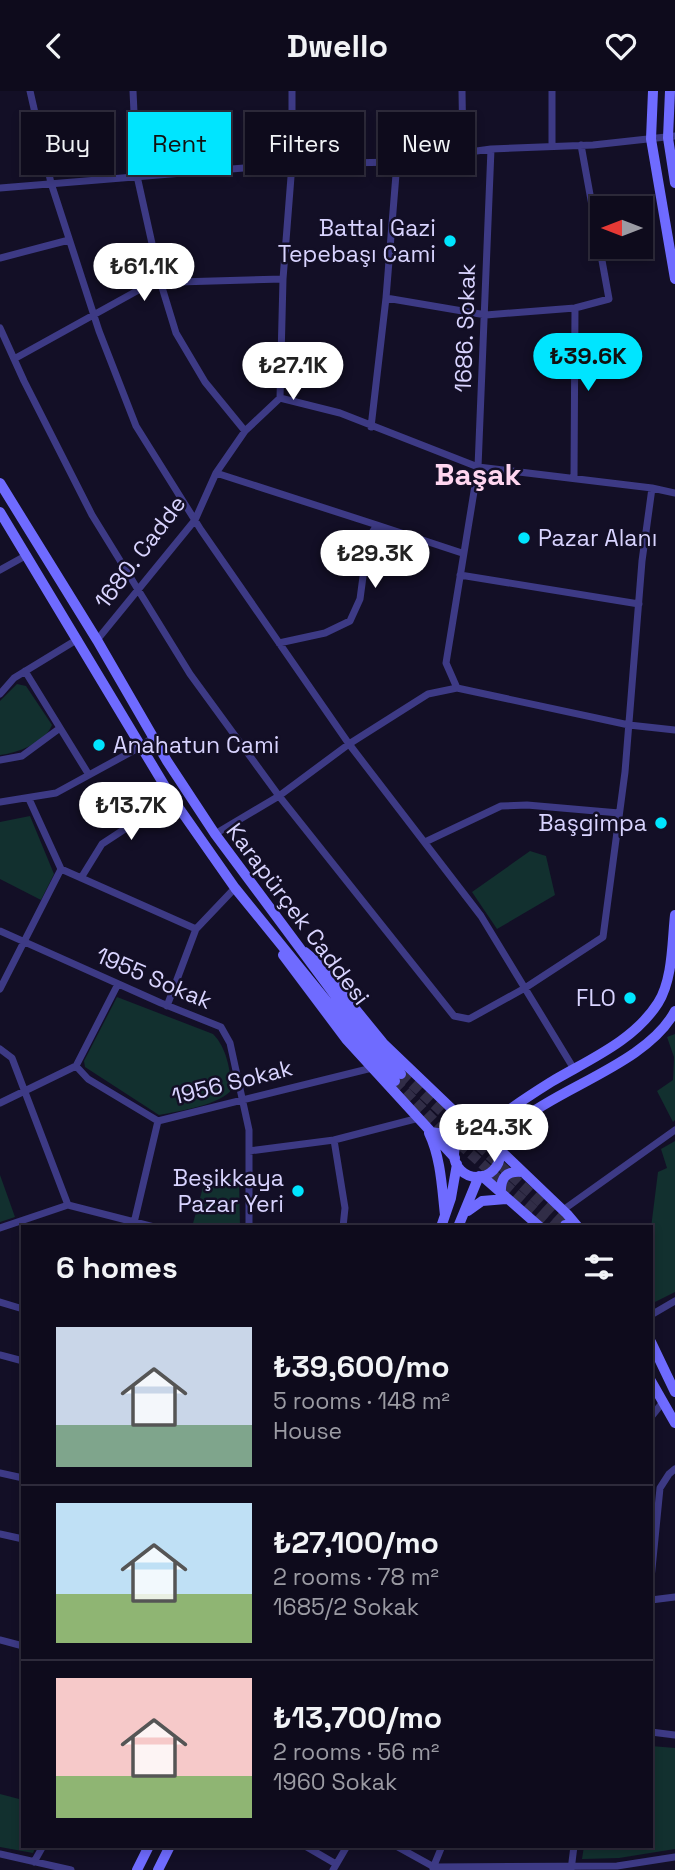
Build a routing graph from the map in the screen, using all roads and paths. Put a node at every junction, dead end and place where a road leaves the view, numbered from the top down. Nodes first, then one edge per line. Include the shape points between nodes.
1 (30, 91) edge
2 (132, 91) edge
3 (292, 91) edge
4 (462, 91) edge
5 (552, 91) edge
6 (653, 91) edge
7 (670, 91) edge
8 (292, 112) edge
9 (462, 112) edge
10 (672, 137) edge
11 (650, 139) junction
12 (581, 145) junction
13 (552, 146) junction
14 (491, 149) junction
15 (475, 151) edge
16 (245, 168) edge
17 (291, 175) edge
18 (396, 175) edge
19 (137, 176) junction
20 (51, 183) junction
21 (675, 183) edge
22 (0, 188) edge
23 (69, 240) junction
24 (0, 258) edge
25 (283, 279) junction
26 (675, 279) edge
27 (161, 284) junction
28 (386, 298) junction
29 (575, 308) junction
30 (94, 315) junction
31 (486, 315) junction
32 (0, 328) edge
33 (14, 359) junction
34 (280, 398) junction
35 (371, 427) junction
36 (245, 431) junction
37 (478, 467) junction
38 (216, 473) junction
39 (574, 478) junction
40 (0, 483) edge
41 (652, 488) junction
42 (675, 493) edge
43 (0, 512) edge
44 (195, 520) junction
45 (377, 525) junction
46 (462, 553) junction
47 (27, 555) junction
48 (0, 570) edge
49 (460, 575) junction
50 (139, 588) junction
51 (639, 604) junction
52 (78, 639) junction
53 (97, 640) junction
54 (279, 643) junction
55 (25, 671) junction
56 (457, 688) junction
57 (0, 694) edge
58 (629, 725) junction
59 (60, 728) junction
60 (675, 730) edge
61 (153, 737) junction
62 (349, 744) junction
63 (142, 746) junction
64 (0, 761) edge
65 (89, 775) junction
66 (279, 796) junction
67 (172, 798) junction
68 (29, 799) junction
69 (0, 802) edge
70 (619, 813) junction
71 (215, 834) junction
72 (425, 842) junction
73 (61, 869) junction
74 (82, 878) junction
75 (235, 888) junction
76 (675, 915) edge
77 (261, 919) junction
78 (196, 929) junction
79 (0, 931) edge
80 (24, 942) junction
81 (294, 944) junction
82 (118, 984) junction
83 (525, 988) junction
84 (0, 989) edge
85 (659, 1002) junction
86 (167, 1006) junction
87 (675, 1013) edge
88 (0, 1049) edge
89 (76, 1066) junction
90 (372, 1068) junction
91 (574, 1069) junction
92 (24, 1091) junction
93 (242, 1099) junction
94 (0, 1103) edge
95 (457, 1112) junction
96 (158, 1121) junction
97 (425, 1125) junction
98 (675, 1130) edge
99 (478, 1131) junction
100 (334, 1140) junction
101 (498, 1146) junction
102 (249, 1151) junction
103 (456, 1161) junction
104 (523, 1172) junction
105 (480, 1176) junction
106 (503, 1197) junction
107 (68, 1205) junction
108 (563, 1210) junction
109 (445, 1216) junction
110 (460, 1222) edge
111 (134, 1224) edge
112 (249, 1225) edge
113 (343, 1225) edge
114 (442, 1225) edge
115 (538, 1225) edge
116 (576, 1225) edge
117 (0, 1228) edge
118 (675, 1301) edge
119 (0, 1302) edge
120 (21, 1307) edge
121 (653, 1314) edge
122 (653, 1346) edge
123 (0, 1355) edge
124 (653, 1357) edge
125 (21, 1360) edge
126 (653, 1384) edge
127 (675, 1392) edge
128 (663, 1402) junction
129 (653, 1414) edge
130 (675, 1423) edge
131 (675, 1469) edge
132 (0, 1473) edge
133 (21, 1478) edge
134 (0, 1534) edge
135 (21, 1539) edge
136 (653, 1559) edge
137 (675, 1597) edge
138 (653, 1600) edge
139 (0, 1640) edge
140 (21, 1645) edge
141 (653, 1732) edge
142 (675, 1735) edge
143 (42, 1848) edge
144 (148, 1848) edge
145 (169, 1848) edge
146 (308, 1848) edge
147 (346, 1848) edge
148 (399, 1848) edge
149 (441, 1848) edge
150 (574, 1848) edge
151 (0, 1854) edge
152 (675, 1857) edge
153 (657, 1860) junction
154 (34, 1862) junction
155 (335, 1867) edge
156 (571, 1868) edge
157 (616, 1868) edge
158 (433, 1869) edge
159 (483, 1869) edge
160 (71, 1870) edge
161 (137, 1870) edge
162 (158, 1870) edge
163 (660, 1870) edge

1 - 20 street
2 - 19 street
3 - 8 street
4 - 9 street
5 - 13 street
6 - 11 main road
7 - 10 main road
10 - 11 street
10 - 21 main road
11 - 12 street
11 - 26 main road
12 - 13 street
12 - 29 street via 610,299
13 - 14 street
14 - 15 street
14 - 31 street, 1686. Sokak
16 - 19 street
17 - 25 street
18 - 28 street
19 - 20 street
19 - 27 street
20 - 22 street
20 - 23 street
23 - 24 street
23 - 30 street
25 - 27 street
25 - 34 street
27 - 30 street via 144,287
27 - 36 street via 176,333 205,382
28 - 31 street
28 - 35 street
29 - 31 street
29 - 39 street
30 - 33 street
30 - 44 street via 136,426
31 - 37 street, 1686. Sokak
32 - 33 street
33 - 50 street via 92,515
34 - 35 street via 340,413
34 - 36 street, 1680. Cadde
35 - 37 street
36 - 38 street, 1680. Cadde
37 - 39 street
37 - 46 street, 1686. Sokak
38 - 44 street, 1680. Cadde
38 - 45 street
39 - 41 street
40 - 53 main road, Karapürçek Caddesi
41 - 42 street
41 - 51 street
43 - 47 main road, Karapürçek Caddesi
44 - 50 street, 1680. Cadde
44 - 54 street
45 - 46 street
45 - 54 street via 368,540 360,599 350,621 325,633
46 - 49 street, 1686. Sokak
47 - 48 street
47 - 52 main road, Karapürçek Caddesi
49 - 51 street
49 - 56 street, 1686. Sokak via 446,663
50 - 53 street, 1680. Cadde
50 - 66 street via 190,674
51 - 58 street
52 - 55 street
52 - 63 main road, Karapürçek Caddesi
53 - 61 main road, Karapürçek Caddesi
54 - 62 street
55 - 57 street
55 - 59 street
56 - 58 street
56 - 62 street via 428,694
58 - 60 street
58 - 70 street
59 - 64 street via 22,756
59 - 65 street
61 - 63 street
61 - 71 main road, Karapürçek Caddesi
62 - 66 street
62 - 72 street
63 - 65 street
63 - 67 main road, Karapürçek Caddesi
65 - 68 street via 56,793
66 - 71 street
66 - 83 street via 454,1016 469,1019
67 - 74 street via 102,844
67 - 75 main road, Karapürçek Caddesi
68 - 69 street
68 - 73 street
70 - 72 street via 500,806
70 - 83 street via 603,937
71 - 81 main road, Karapürçek Caddesi
72 - 83 street via 481,916
73 - 74 street
73 - 80 street
74 - 78 street
75 - 77 main road, Karapürçek Caddesi
75 - 78 street
76 - 85 main road
77 - 81 main road, Karapürçek Caddesi via 355,1036 398,1077
77 - 90 main road via 310,994
78 - 86 street
79 - 80 street, 1955 Sokak
80 - 82 street, 1955 Sokak
80 - 84 street
81 - 95 main road via 317,961 383,1043
82 - 86 street, 1955 Sokak
82 - 89 street
83 - 91 street
85 - 87 main road
85 - 91 main road via 628,1035
86 - 93 street, 1955 Sokak via 221,1027 230,1043
87 - 101 main road via 650,1042 520,1120
88 - 92 street via 12,1058
89 - 92 street
89 - 96 street, 1956 Sokak via 88,1079
90 - 93 street, 1956 Sokak
90 - 97 main road
91 - 99 main road
92 - 94 street
92 - 107 street
93 - 96 street, 1956 Sokak
93 - 102 street, 1955 Sokak
95 - 97 main road via 453,1127 443,1133
95 - 99 main road
96 - 111 street
97 - 100 street
97 - 103 main road
97 - 109 main road via 433,1142
98 - 108 street
99 - 101 main road via 492,1136
99 - 103 main road via 460,1139
100 - 102 street
100 - 113 street via 345,1207
101 - 104 main road
101 - 105 main road via 498,1163
102 - 112 street, 1955 Sokak
103 - 105 main road via 467,1174
103 - 109 main road
104 - 106 main road via 513,1171 502,1178
104 - 108 main road
105 - 106 main road
105 - 110 main road
106 - 110 main road via 482,1201
106 - 115 main road
107 - 111 street
107 - 117 street
108 - 116 main road
109 - 114 main road
118 - 121 street
119 - 120 street
122 - 127 main road
123 - 125 street
124 - 127 main road
126 - 128 main road
128 - 129 street
128 - 130 main road
131 - 136 street via 660,1488
132 - 133 street
134 - 135 street
137 - 138 street
139 - 140 street
141 - 142 street
143 - 154 street
144 - 161 main road
145 - 162 main road
146 - 155 street
147 - 155 street
148 - 158 street
149 - 158 street
150 - 156 street
151 - 154 street
152 - 153 street
153 - 157 street
153 - 163 street
154 - 160 street
156 - 157 street
156 - 159 street
158 - 159 street

